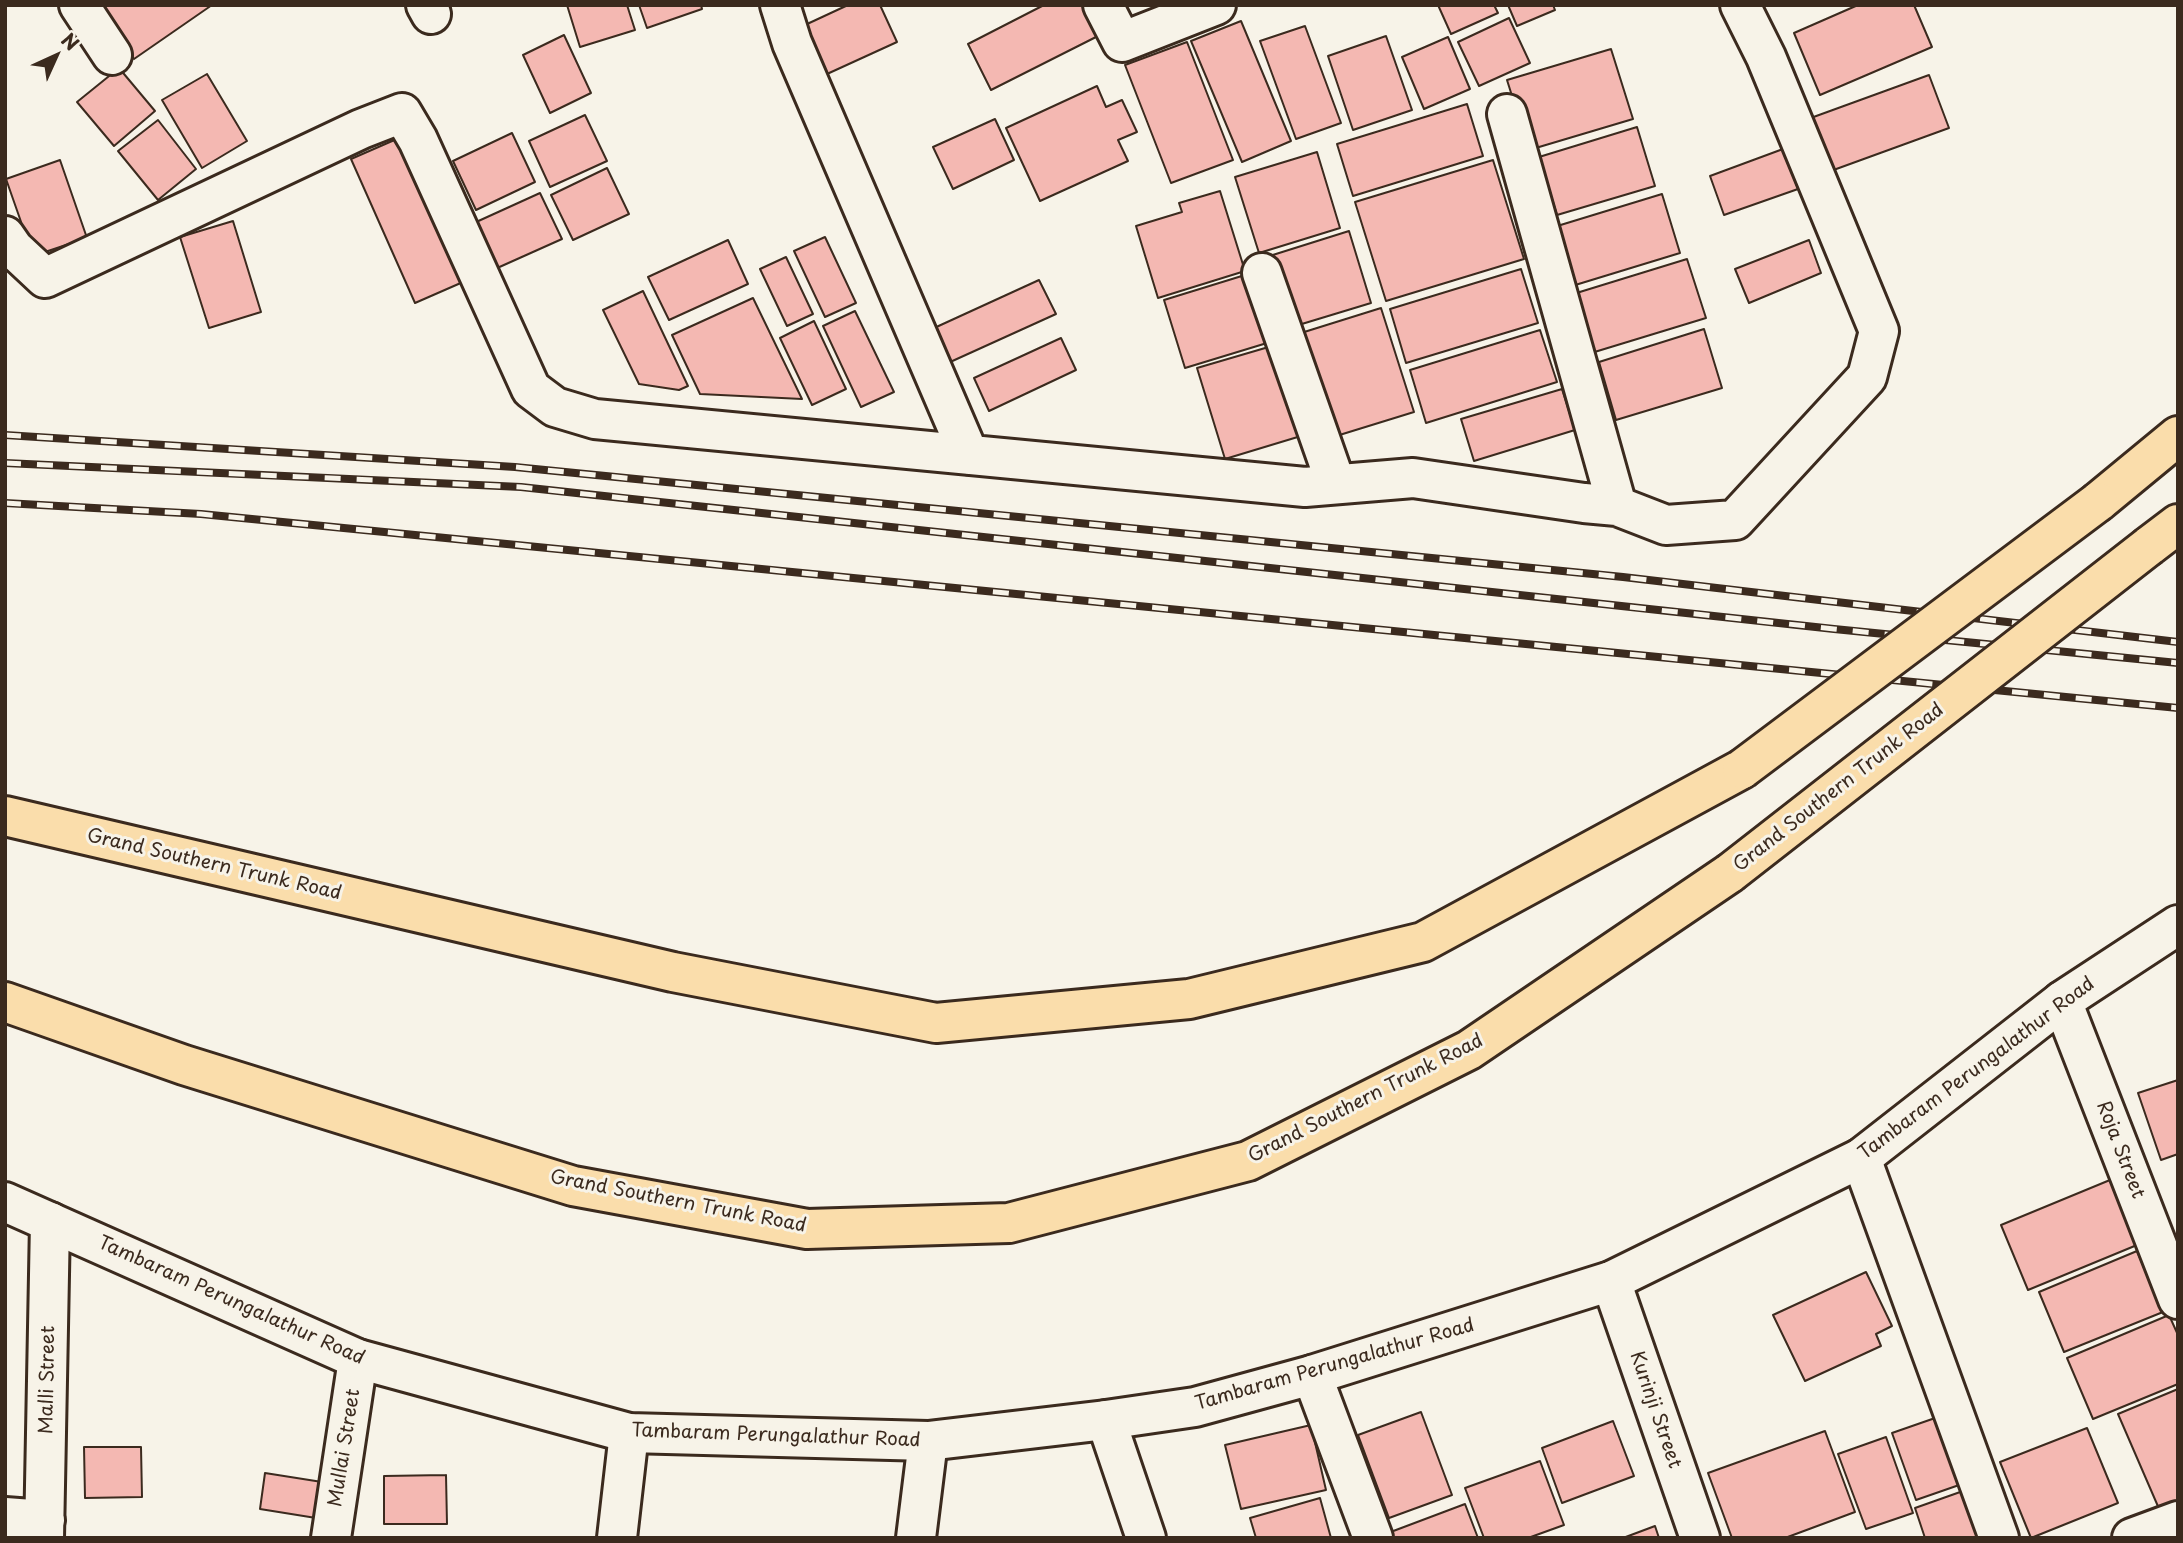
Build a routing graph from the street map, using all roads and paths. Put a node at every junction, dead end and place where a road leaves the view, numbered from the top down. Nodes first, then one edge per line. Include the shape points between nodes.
1 (79, 5) edge
2 (780, 5) edge
3 (1103, 5) edge
4 (1216, 5) edge
5 (1740, 5) edge
6 (112, 55) dead end
7 (1507, 114) dead end
8 (5, 236) edge
9 (1262, 273) dead end
10 (2178, 436) edge
11 (969, 455) junction
12 (1336, 484) junction
13 (1617, 506) junction
14 (2164, 535) edge
15 (5, 816) edge
16 (2178, 925) edge
17 (2062, 1001) junction
18 (5, 1002) edge
19 (1861, 1158) junction
20 (5, 1202) edge
21 (51, 1222) junction
22 (1611, 1281) junction
23 (2178, 1299) edge
24 (358, 1359) junction
25 (1312, 1375) junction
26 (1106, 1420) junction
27 (629, 1433) junction
28 (928, 1441) junction
29 (5, 1517) edge
30 (2178, 1521) edge
31 (45, 1529) edge
32 (331, 1538) edge
33 (617, 1538) edge
34 (916, 1538) edge
35 (1146, 1538) edge
36 (1373, 1538) edge
37 (1700, 1538) edge
38 (1999, 1538) edge
39 (2132, 1538) edge

1 - 6 street
2 - 11 street via 792,43
3 - 4 street via 1122,42
5 - 13 street via 1766,57 1879,331 1867,377 1735,520 1666,524
7 - 13 street
8 - 11 street via 45,278 402,113 531,389 555,407 595,419
9 - 12 street
10 - 15 highway, Grand Southern Trunk Road, bridge via 2098,502 1742,769 1423,942 1189,999 936,1023 673,972
11 - 12 street via 1305,487
12 - 13 street via 1413,478
14 - 18 highway, Grand Southern Trunk Road, bridge via 1730,873 1469,1050 1248,1161 1009,1223 807,1229 573,1186 184,1065
16 - 17 street, Tambaram Perungalathur Road
17 - 19 street, Tambaram Perungalathur Road
17 - 23 street, Roja Street
19 - 22 street, Tambaram Perungalathur Road
19 - 38 street
20 - 21 street, Tambaram Perungalathur Road
21 - 24 street, Tambaram Perungalathur Road
21 - 31 street, Malli Street
22 - 25 street, Tambaram Perungalathur Road
22 - 37 street, Kurinji Street
24 - 27 street, Tambaram Perungalathur Road
24 - 32 street, Mullai Street
25 - 26 street, Tambaram Perungalathur Road via 1195,1407
25 - 36 street
26 - 28 street, Tambaram Perungalathur Road
26 - 35 street
27 - 28 street, Tambaram Perungalathur Road
27 - 33 street
28 - 34 street
29 - 31 street
30 - 39 street

